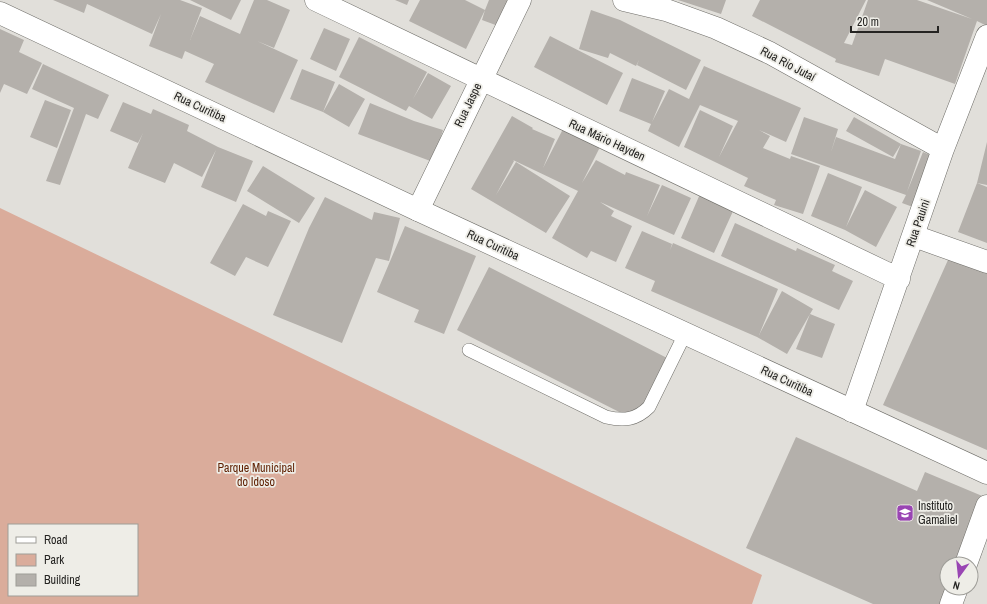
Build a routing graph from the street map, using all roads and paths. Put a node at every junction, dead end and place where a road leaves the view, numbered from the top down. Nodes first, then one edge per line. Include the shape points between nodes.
1 (316, 0) edge
2 (520, 0) edge
3 (624, 0) edge
4 (0, 13) edge
5 (987, 36) edge
6 (480, 80) junction
7 (943, 149) junction
8 (418, 210) junction
9 (914, 236) junction
10 (987, 262) edge
11 (899, 279) junction
12 (685, 334) junction
13 (469, 350) dead end
14 (852, 412) junction
15 (987, 474) edge
16 (987, 506) edge
17 (969, 556) edge

1 - 6 street, Rua Mário Hayden
2 - 6 street, Rua Jaspe
3 - 7 street, Rua Rio Jutaí via 666,10 716,28 770,53
4 - 8 street, Rua Curitiba
5 - 7 street, Rua Pauini
6 - 8 street, Rua Jaspe
6 - 11 street, Rua Mário Hayden
7 - 9 street, Rua Pauini
8 - 12 street, Rua Curitiba
9 - 10 street
9 - 11 street, Rua Pauini
11 - 14 street, Rua Pauini
12 - 13 lane via 649,407 632,419 620,420 606,417
12 - 14 street, Rua Curitiba
14 - 15 street, Rua Curitiba
16 - 17 street

